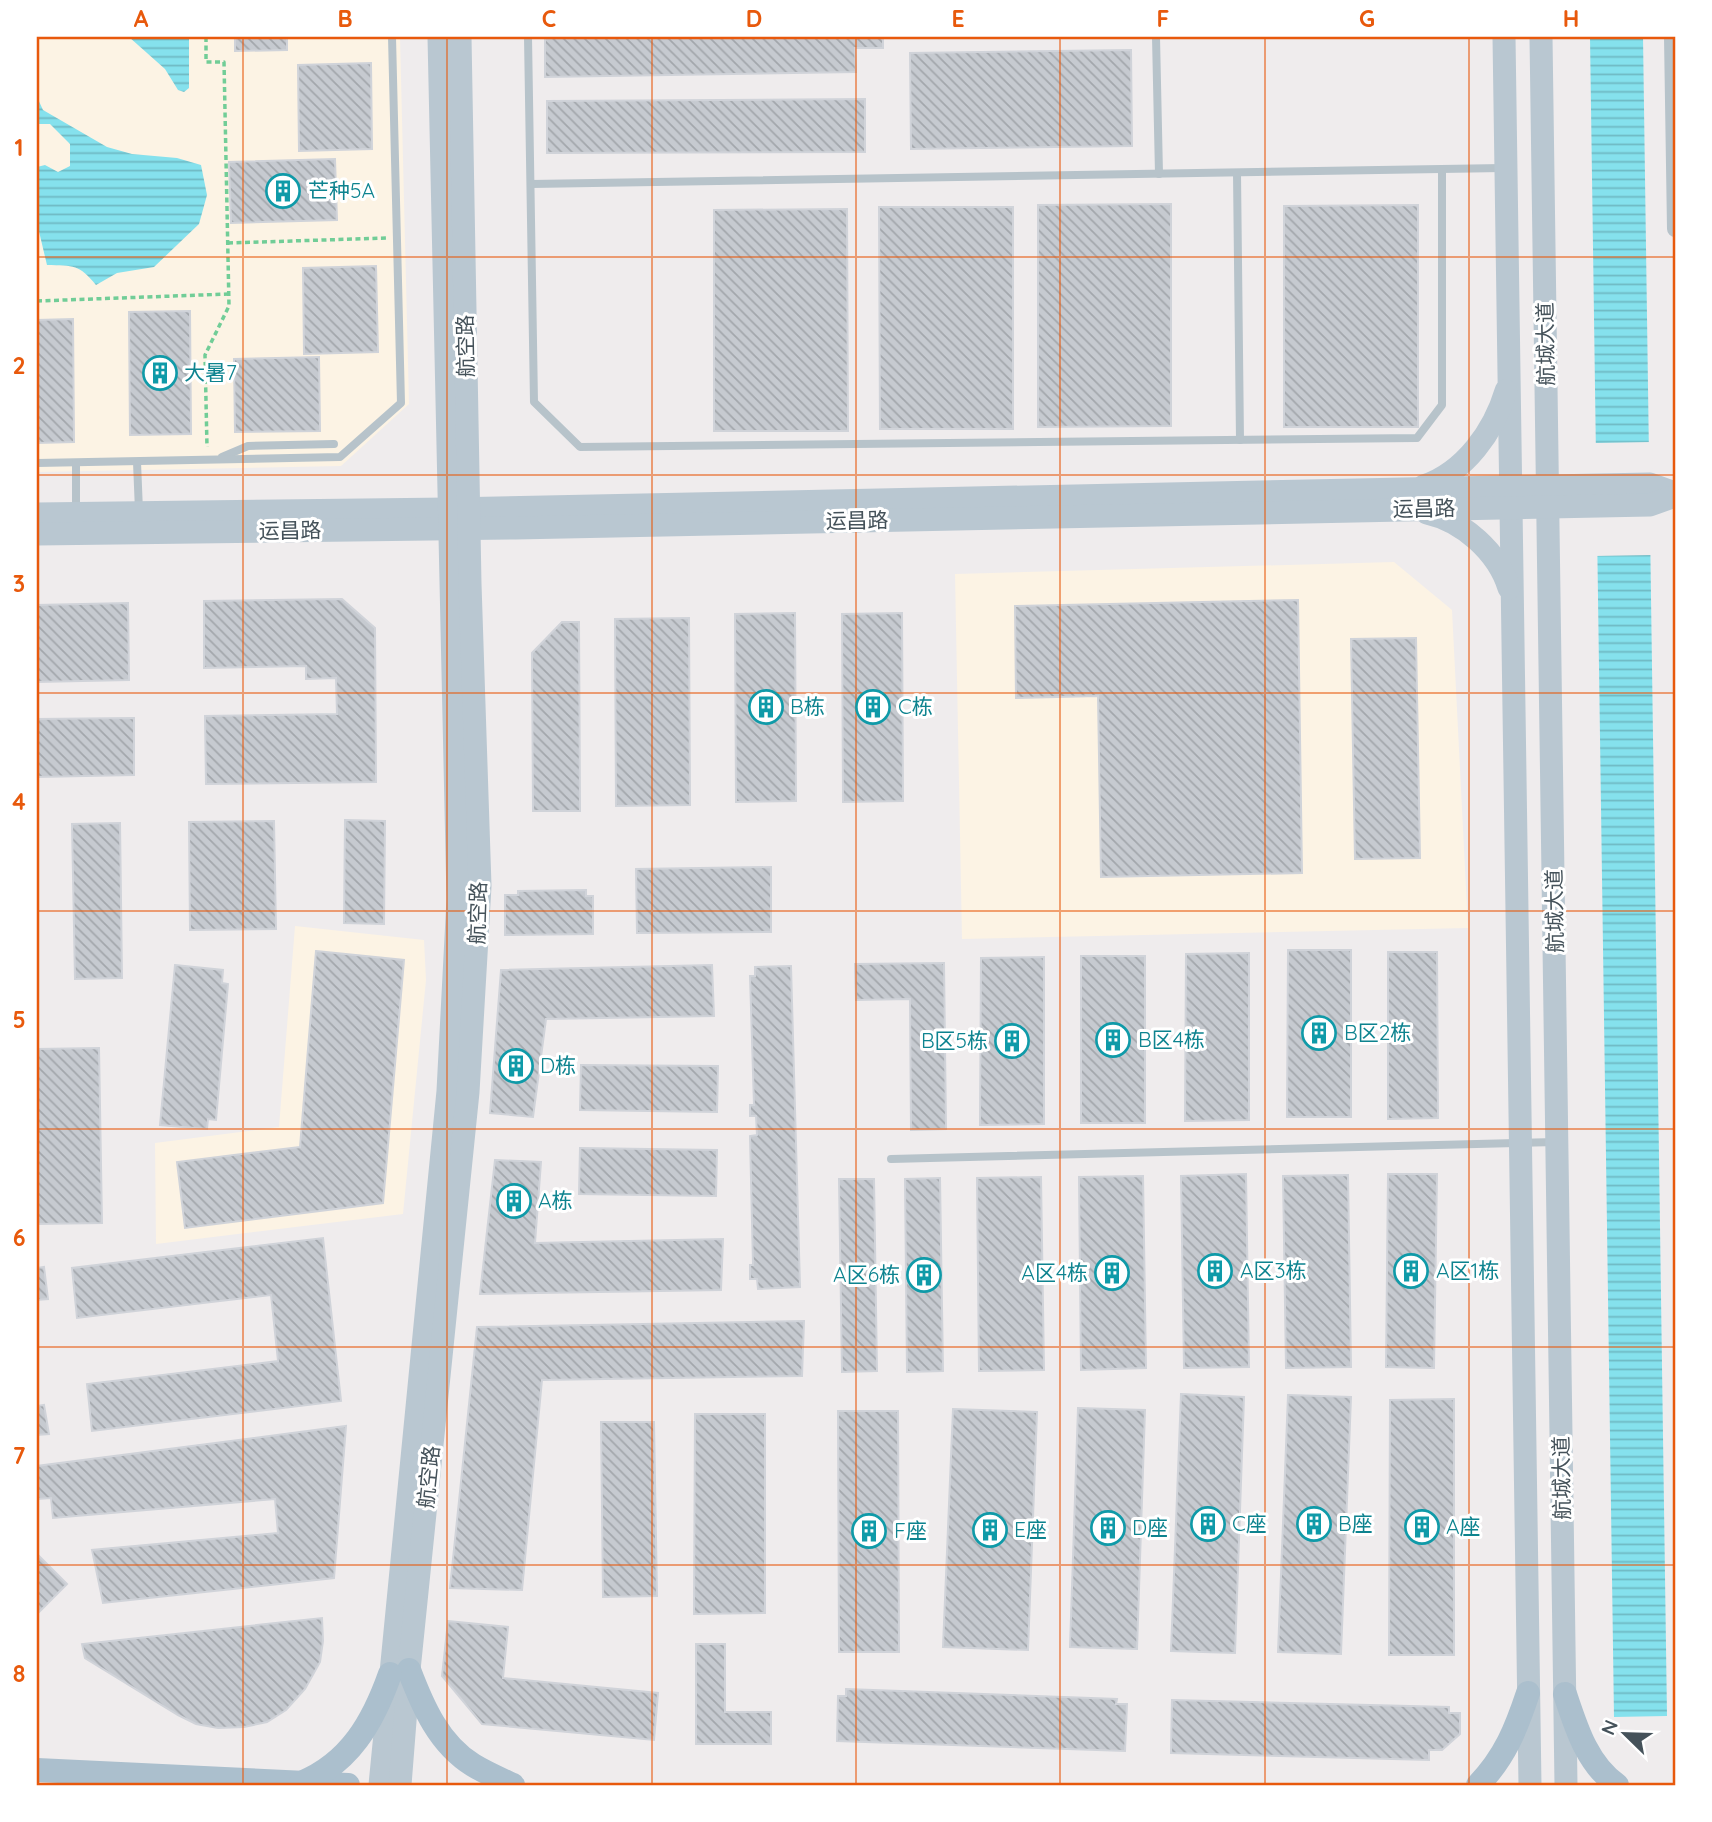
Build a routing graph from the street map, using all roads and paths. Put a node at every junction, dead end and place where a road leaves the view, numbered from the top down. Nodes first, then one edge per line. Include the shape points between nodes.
1 (206, 37) edge
2 (393, 37) edge
3 (439, 37) edge
4 (460, 37) edge
5 (528, 37) edge
6 (1156, 37) edge
7 (1504, 37) edge
8 (1541, 37) edge
9 (1673, 40) edge
10 (1506, 168) junction
11 (1441, 169) junction
12 (1237, 173) junction
13 (1160, 174) junction
14 (531, 184) junction
15 (1675, 229) edge
16 (397, 237) junction
17 (228, 243) junction
18 (229, 294) junction
19 (37, 301) edge
20 (1510, 382) junction
21 (1240, 440) junction
22 (334, 444) dead end
23 (212, 460) junction
24 (137, 462) junction
25 (37, 463) edge
26 (76, 463) junction
27 (1675, 495) edge
28 (1548, 496) junction
29 (1511, 497) junction
30 (1413, 499) junction
31 (37, 514) edge
32 (459, 519) junction
33 (139, 522) junction
34 (76, 523) junction
35 (37, 534) edge
36 (1513, 601) junction
37 (1558, 1142) junction
38 (1521, 1143) junction
39 (891, 1158) dead end
40 (400, 1672) junction
41 (1528, 1693) junction
42 (1565, 1694) junction
43 (37, 1770) edge
44 (301, 1784) edge
45 (348, 1785) edge
46 (380, 1785) edge
47 (400, 1785) edge
48 (513, 1785) edge
49 (1478, 1785) edge
50 (1530, 1785) edge
51 (1566, 1785) edge
52 (1617, 1785) edge

1 - 17 path via 206,62 223,62
2 - 16 lane
3 - 32 street, 航空路
4 - 32 street, 航空路
5 - 14 lane
6 - 13 lane
7 - 10 street, 航城大道
8 - 28 street, 航城大道
9 - 15 street
10 - 11 lane
10 - 20 street, 航城大道
11 - 12 lane
11 - 21 lane via 1442,405 1417,438
12 - 13 lane
12 - 21 lane
13 - 14 lane
14 - 21 lane via 534,402 580,447
16 - 17 path
16 - 23 lane via 401,403 340,457
17 - 18 path
18 - 19 path
18 - 23 path via 229,306 205,355
20 - 29 street, 航城大道
20 - 30 street via 1502,406 1472,453
22 - 23 lane via 248,446
23 - 24 lane
24 - 26 lane
24 - 33 lane
25 - 26 lane
26 - 34 lane
27 - 28 street, 运昌路
28 - 29 street, 运昌路
28 - 37 street, 航城大道
29 - 30 street, 运昌路
29 - 36 street, 航城大道
30 - 32 street, 运昌路
30 - 36 street via 1471,535 1489,552 1504,573
31 - 34 street, 运昌路
32 - 33 street, 运昌路
32 - 40 street, 航空路 via 480,886 468,1092
33 - 34 street, 运昌路
34 - 35 street, 运昌路
36 - 38 street, 航城大道
37 - 38 lane
37 - 42 street, 航城大道
38 - 39 lane
38 - 41 street, 航城大道
40 - 44 main road via 351,1748 319,1776
40 - 46 street, 航空路
40 - 47 street, 航空路
40 - 48 main road via 449,1745 472,1765
41 - 49 main road via 1505,1751
41 - 50 street, 航城大道
42 - 51 street, 航城大道
42 - 52 main road via 1588,1754
43 - 44 main road
44 - 45 main road

